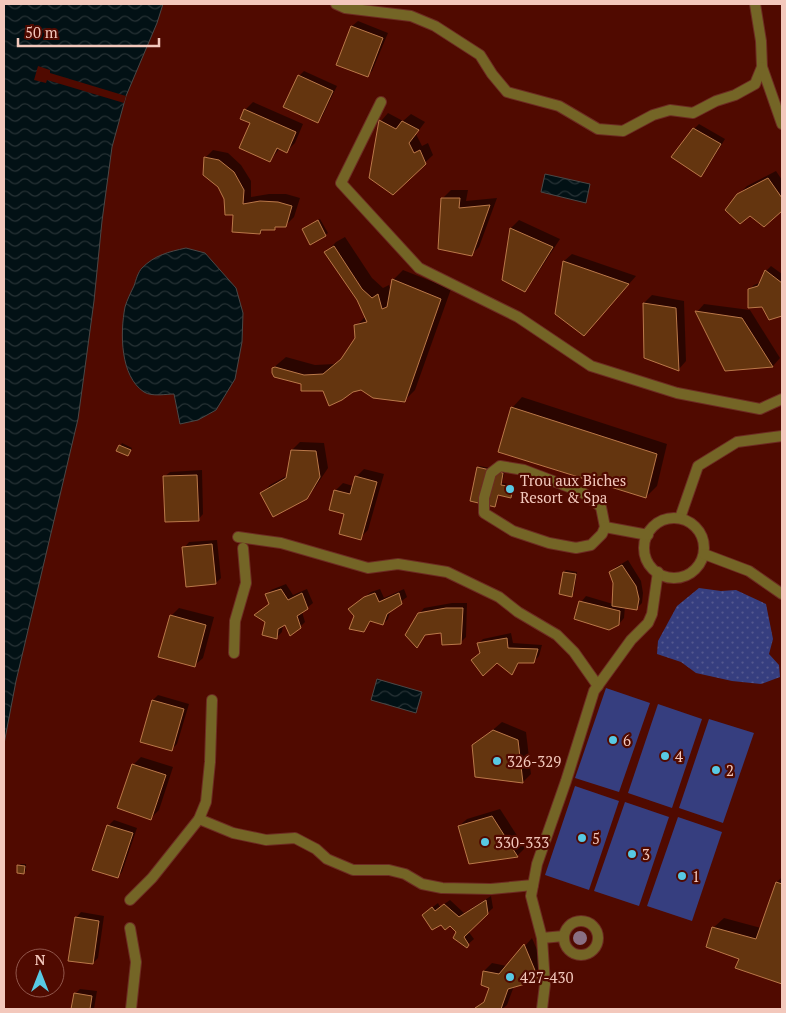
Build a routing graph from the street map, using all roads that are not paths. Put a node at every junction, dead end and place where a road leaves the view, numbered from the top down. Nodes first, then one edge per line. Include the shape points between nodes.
1 (336, 4) edge
2 (755, 4) edge
3 (762, 67) junction
4 (381, 102) dead end
5 (782, 124) edge
6 (782, 399) edge
7 (782, 436) edge
8 (680, 518) junction
9 (605, 527) junction
10 (648, 536) junction
11 (238, 537) dead end
12 (243, 548) dead end
13 (704, 554) junction
14 (658, 572) junction
15 (782, 594) edge
16 (234, 653) dead end
17 (598, 686) junction
18 (212, 700) dead end
19 (199, 819) junction
20 (533, 885) junction
21 (130, 900) dead end
22 (130, 928) dead end
23 (564, 936) dead end
24 (542, 938) junction
25 (131, 1009) edge
26 (542, 1009) edge

1 - 3 lane via 344,8 411,16 435,26 480,55 507,92 559,106 598,129 623,131 670,110 693,112 755,84
2 - 3 lane
3 - 5 lane
4 - 6 lane via 341,183 419,268 518,317 591,366 677,394 760,408
7 - 8 lane via 737,442 698,466
8 - 10 lane via 668,518 657,523
8 - 13 lane via 700,531
9 - 9 lane via 591,545 576,548 513,531 484,513 484,498 491,473 500,466 524,470 582,492 601,507
9 - 10 lane
10 - 14 lane via 645,555
11 - 17 lane via 281,543 368,568 398,564 447,572 499,597 557,635 574,652
12 - 16 lane via 246,582 235,621
13 - 14 lane via 699,565 680,577 668,577
13 - 15 lane via 749,571
14 - 17 lane via 648,623 631,640
17 - 20 lane via 537,864
18 - 19 lane via 206,802
19 - 20 lane via 232,833 266,840 295,838 327,859 353,870 389,870 405,874 422,884 442,888 491,889
19 - 21 lane
20 - 24 lane via 532,896
22 - 25 lane via 136,962
23 - 24 lane
24 - 26 lane via 545,984

